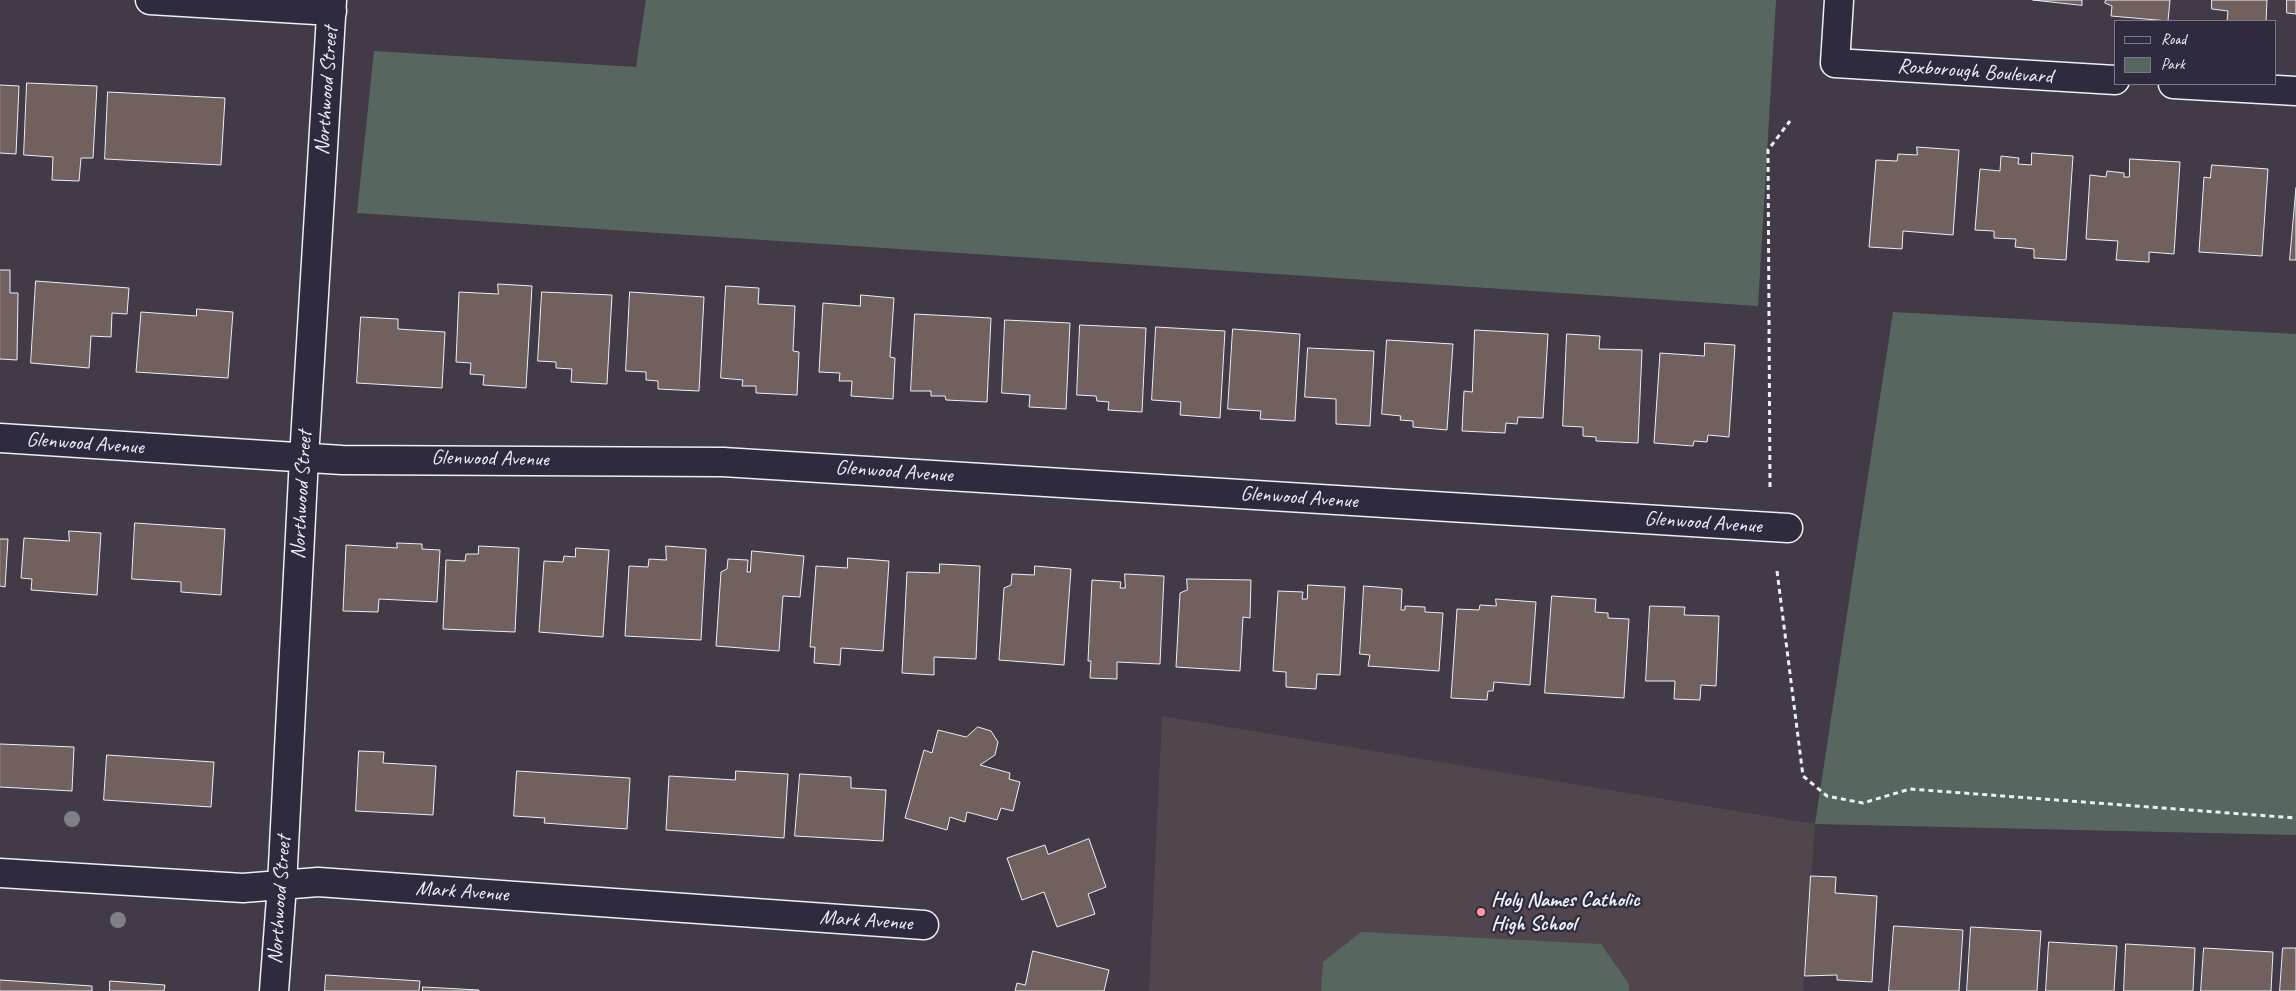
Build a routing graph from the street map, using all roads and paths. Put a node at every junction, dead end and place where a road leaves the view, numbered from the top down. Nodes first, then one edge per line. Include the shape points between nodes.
1 (150, 0) edge
2 (1839, 0) edge
3 (332, 6) edge
4 (2114, 80) edge
5 (2191, 85) edge
6 (2296, 91) edge
7 (1790, 121) dead end
8 (0, 438) edge
9 (304, 458) junction
10 (1770, 488) dead end
11 (1788, 528) dead end
12 (1777, 571) dead end
13 (2296, 818) edge
14 (0, 873) edge
15 (282, 885) junction
16 (924, 925) dead end
17 (274, 991) edge

1 - 3 street
2 - 4 street, Roxborough Boulevard via 1835,63
3 - 9 street, Northwood Street
5 - 6 street
7 - 10 path via 1768,150
8 - 9 street, Glenwood Avenue
9 - 11 street, Glenwood Avenue via 723,462
9 - 15 street, Northwood Street
12 - 13 path via 1803,776 1827,796 1863,803 1910,789
14 - 15 street, Mark Avenue via 243,888
15 - 16 street, Mark Avenue via 318,882
15 - 17 street, Northwood Street

